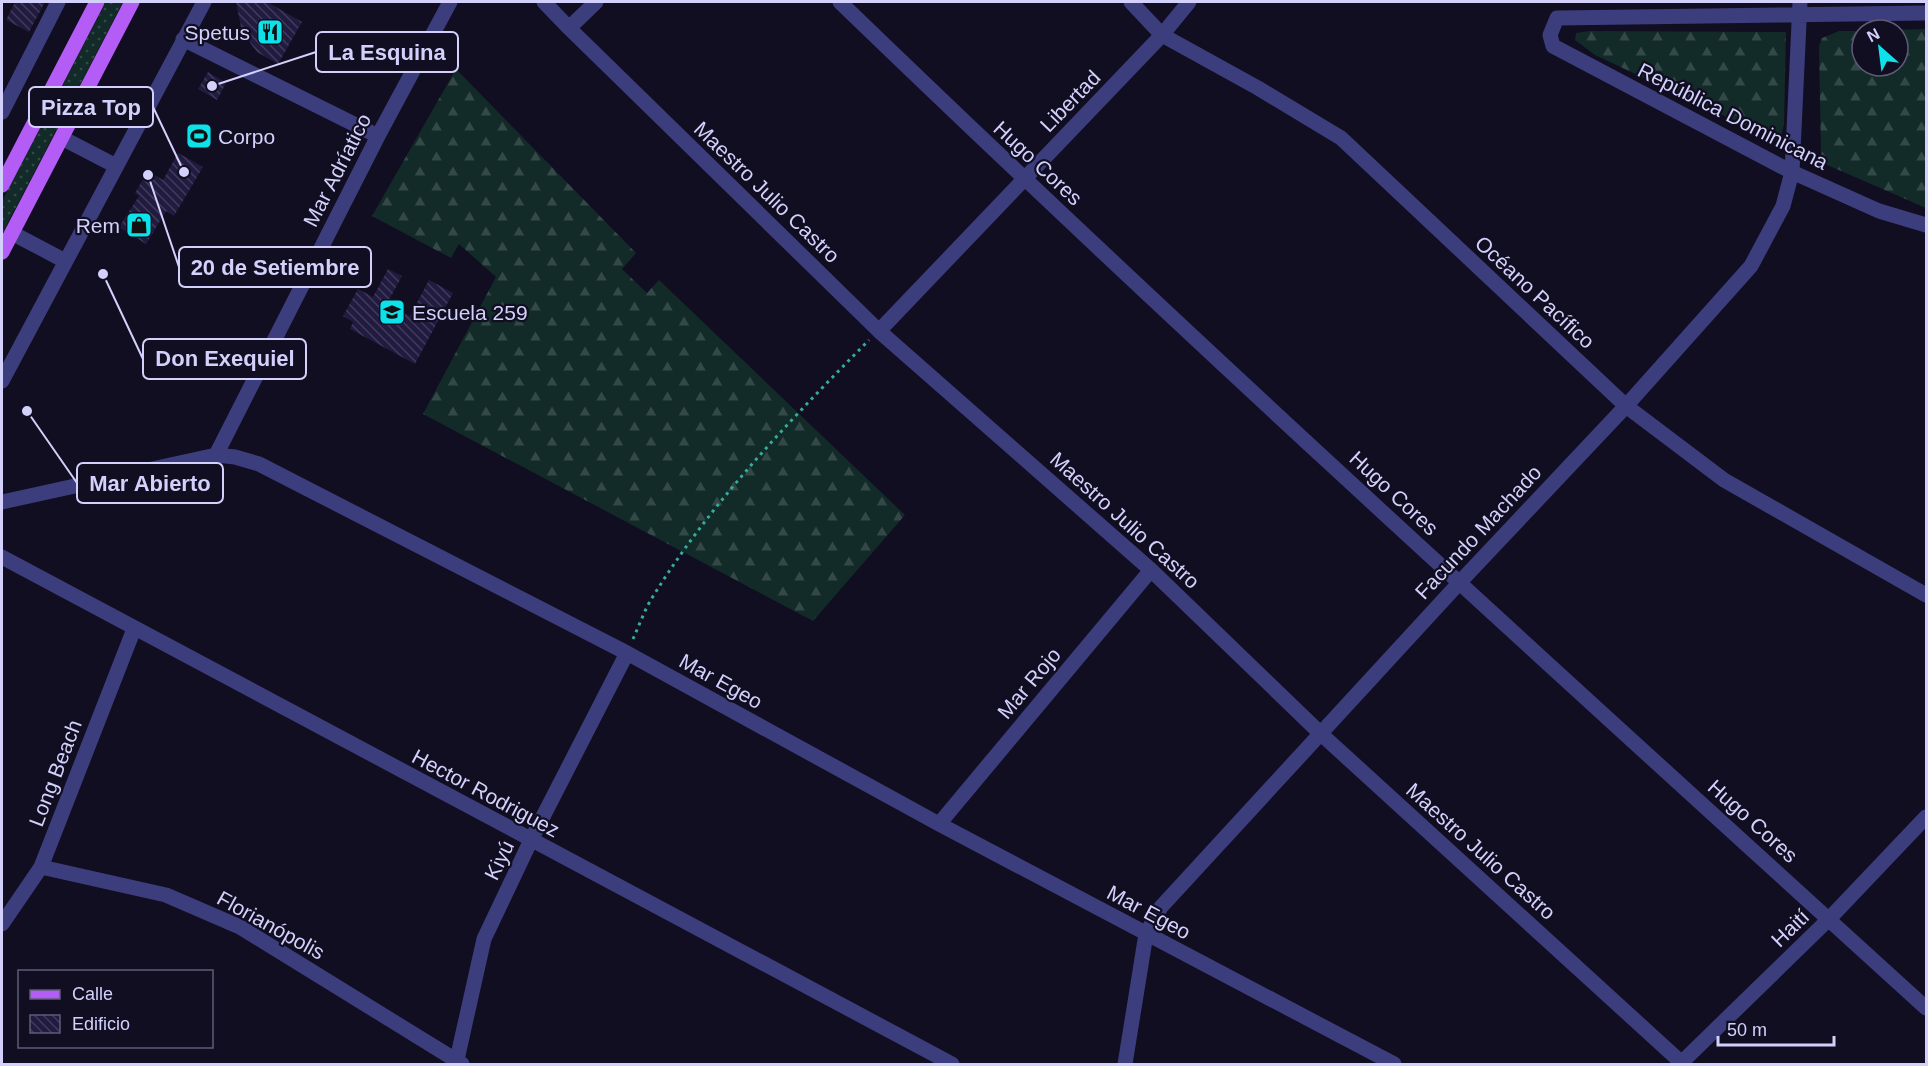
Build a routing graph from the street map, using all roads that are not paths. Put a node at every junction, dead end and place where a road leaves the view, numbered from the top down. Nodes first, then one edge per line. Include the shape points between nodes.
1 (58, 2) edge
2 (97, 2) edge
3 (132, 2) edge
4 (450, 2) edge
5 (544, 2) edge
6 (596, 2) edge
7 (840, 2) edge
8 (1131, 2) edge
9 (1189, 2) edge
10 (199, 3) edge
11 (1800, 8) edge
12 (1926, 13) edge
13 (569, 28) junction
14 (1162, 35) junction
15 (183, 39) junction
16 (2, 112) edge
17 (378, 136) junction
18 (62, 138) junction
19 (116, 166) junction
20 (1792, 172) junction
21 (1024, 180) junction
22 (2, 185) edge
23 (1926, 225) edge
24 (12, 232) junction
25 (2, 252) edge
26 (65, 261) junction
27 (879, 331) junction
28 (2, 381) edge
29 (1626, 406) junction
30 (216, 455) junction
31 (2, 502) edge
32 (2, 557) edge
33 (1151, 570) junction
34 (1460, 582) junction
35 (1926, 595) edge
36 (134, 629) junction
37 (627, 653) junction
38 (1320, 733) junction
39 (1926, 817) edge
40 (939, 824) junction
41 (531, 840) junction
42 (41, 867) junction
43 (1829, 919) junction
44 (2, 924) edge
45 (1146, 934) junction
46 (1926, 1008) edge
47 (458, 1064) edge
48 (1681, 1064) edge
49 (951, 1065) edge
50 (1125, 1065) edge
51 (1394, 1065) edge

1 - 16 street
2 - 22 main road
3 - 18 main road
4 - 17 street, Mar Adríatico
5 - 13 street, Maestro Julio Castro
6 - 13 street
7 - 21 street, Hugo Cores
8 - 14 street, Océano Pacífico
9 - 14 street, Libertad
10 - 15 street
11 - 12 street
11 - 20 street, Facundo Machado
11 - 20 street, República Dominicana via 1557,18 1550,35 1552,46
13 - 27 street, Maestro Julio Castro
14 - 21 street, Libertad
14 - 29 street, Océano Pacífico via 1341,138
15 - 17 street
15 - 19 street
17 - 30 street, Mar Adríatico
18 - 19 street
18 - 24 main road
19 - 26 street
20 - 23 street, República Dominicana via 1879,211
20 - 29 street, Facundo Machado via 1784,206 1751,266
21 - 27 street, Libertad
21 - 34 street, Hugo Cores
24 - 25 main road
24 - 26 street
26 - 28 street
27 - 33 street, Maestro Julio Castro
29 - 34 street, Facundo Machado
29 - 35 street, Océano Pacífico via 1724,480
30 - 31 street, Mar Egeo
30 - 37 street, Mar Egeo via 259,464
32 - 36 street, Hector Rodriguez
33 - 38 street, Maestro Julio Castro
33 - 40 street, Mar Rojo
34 - 38 street, Facundo Machado
34 - 43 street, Hugo Cores
36 - 41 street, Hector Rodriguez
36 - 42 street, Long Beach
37 - 40 street, Mar Egeo
37 - 41 street, Kiyú
38 - 45 street, Facundo Machado via 1161,907
38 - 48 street, Maestro Julio Castro
39 - 43 street, Haití
40 - 45 street, Mar Egeo
41 - 47 street, Kiyú via 484,939
41 - 49 street, Hector Rodriguez
42 - 44 street, Long Beach
42 - 47 street, Florianópolis via 166,895 240,927
43 - 46 street, Hugo Cores
43 - 48 street, Haití
45 - 50 street, Facundo Machado
45 - 51 street, Mar Egeo

